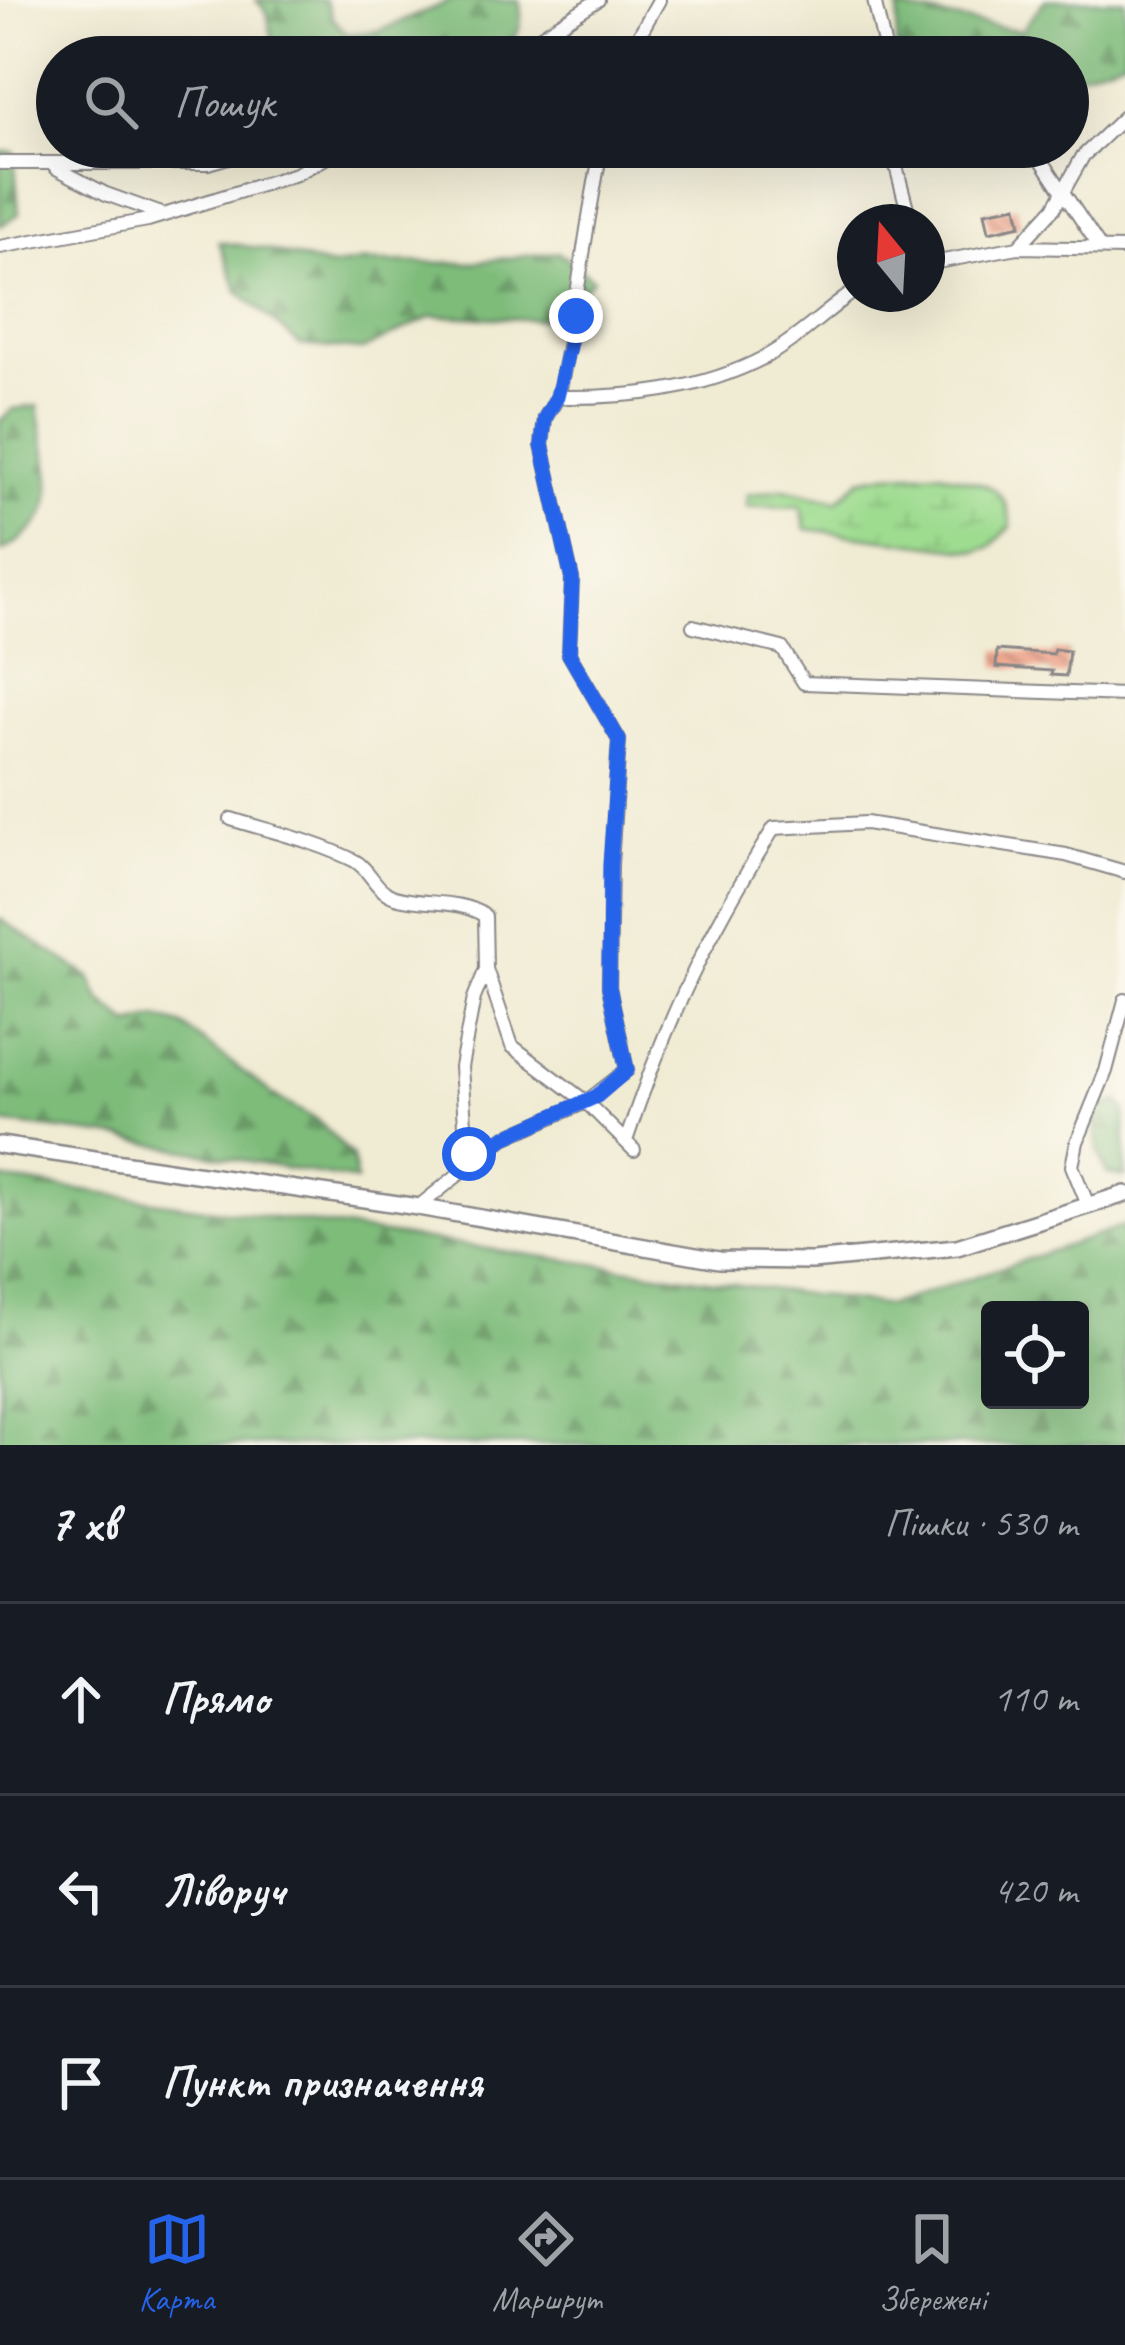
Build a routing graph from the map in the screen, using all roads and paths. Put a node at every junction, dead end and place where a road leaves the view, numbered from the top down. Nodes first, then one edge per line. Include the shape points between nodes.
1 (598, 0) edge
2 (659, 0) edge
3 (874, 0) edge
4 (540, 36) edge
5 (639, 36) edge
6 (882, 36) edge
7 (1125, 116) edge
8 (1089, 150) edge
9 (0, 164) edge
10 (36, 165) edge
11 (56, 168) edge
12 (307, 168) edge
13 (598, 168) edge
14 (897, 168) edge
15 (1048, 168) edge
16 (1075, 168) edge
17 (1062, 188) junction
18 (906, 204) edge
19 (165, 215) junction
20 (1099, 246) junction
21 (0, 247) edge
22 (1018, 247) junction
23 (1125, 249) edge
24 (945, 261) edge
25 (837, 303) edge
26 (557, 397) junction
27 (693, 626) dead end
28 (1125, 695) edge
29 (231, 818) dead end
30 (1125, 872) edge
31 (486, 969) junction
32 (1125, 1000) edge
33 (586, 1102) junction
34 (0, 1145) edge
35 (468, 1167) junction
36 (1125, 1193) edge
37 (1088, 1205) junction
38 (418, 1207) junction

1 - 4 street
2 - 5 street
3 - 6 street
7 - 8 street
9 - 10 street
11 - 19 street
12 - 19 street
13 - 26 street
14 - 18 street
15 - 17 street
16 - 17 street
17 - 20 street
17 - 22 street
19 - 21 street
20 - 22 street
20 - 23 street
22 - 24 street
25 - 26 street via 766,356 697,384 621,398
26 - 33 street via 542,445 572,579 569,654 619,740 609,987 627,1070
27 - 28 street via 782,647 804,683
29 - 31 street via 361,863 374,885 400,898 471,907 485,916
30 - 33 street via 1066,854 866,823 774,828 705,943 657,1047 630,1146
31 - 33 street via 512,1046
31 - 35 street via 461,1067
32 - 37 street via 1072,1166
33 - 35 street via 504,1138
34 - 38 street
35 - 38 street
36 - 37 street
37 - 38 street via 957,1247 812,1261 719,1260

